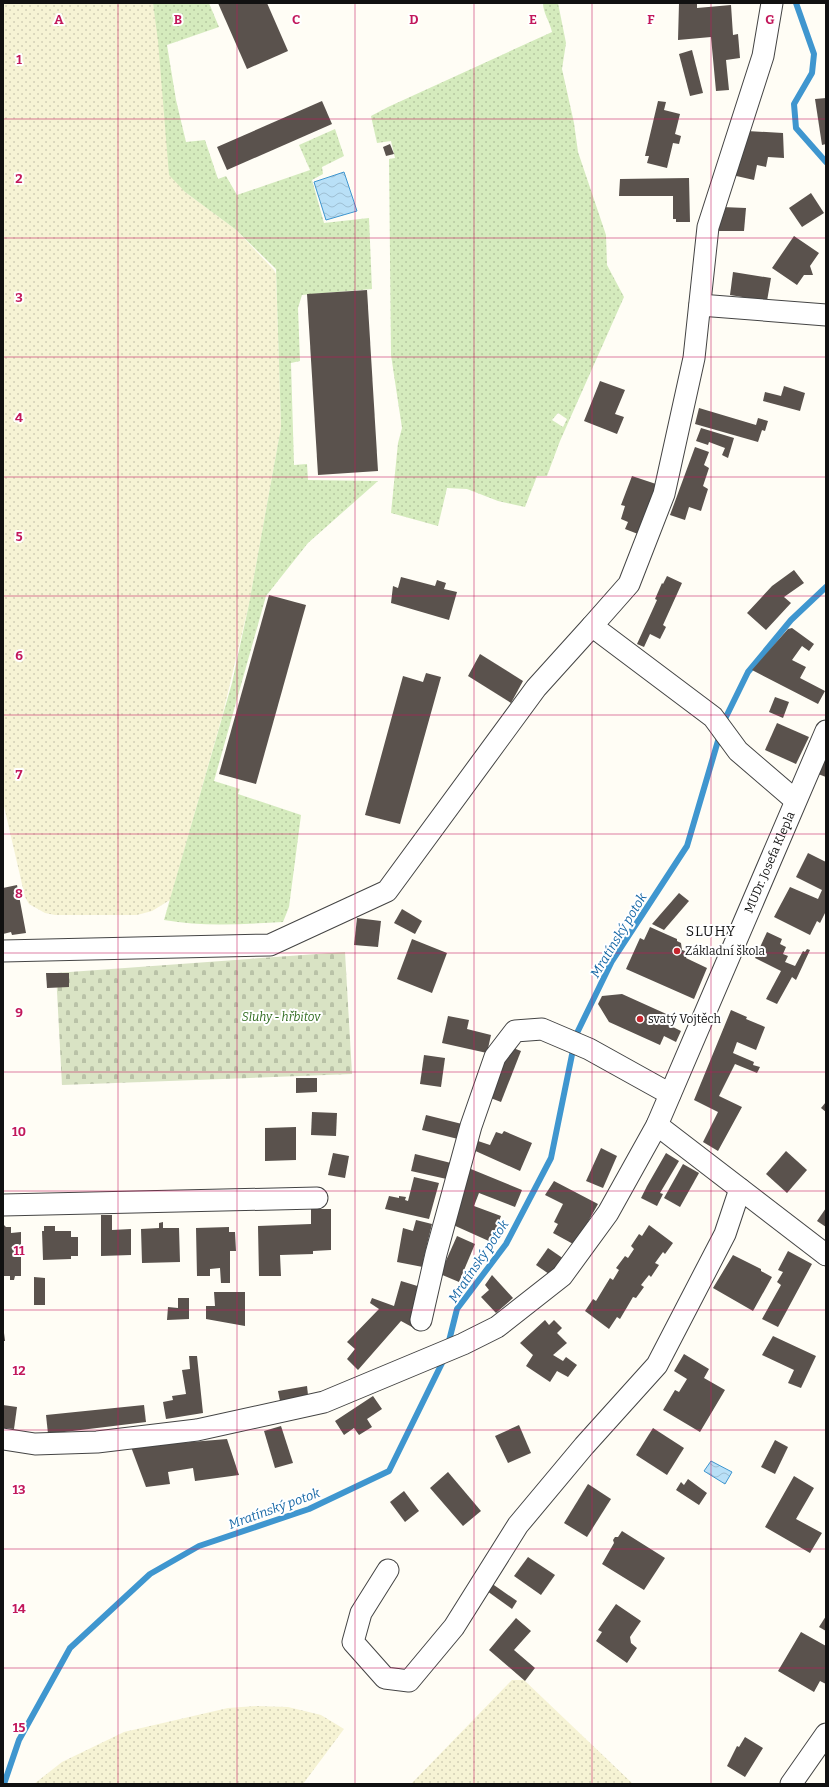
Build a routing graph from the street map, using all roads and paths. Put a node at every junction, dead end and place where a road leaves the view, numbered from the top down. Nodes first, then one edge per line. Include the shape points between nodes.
1 (772, 3) edge
2 (700, 305) junction
3 (826, 315) edge
4 (592, 626) junction
5 (826, 731) edge
6 (795, 800) junction
7 (3, 951) edge
8 (670, 1094) junction
9 (657, 1125) junction
10 (740, 1189) junction
11 (317, 1198) dead end
12 (3, 1205) edge
13 (826, 1255) edge
14 (421, 1320) dead end
15 (3, 1439) edge
16 (388, 1570) dead end
17 (826, 1734) edge
18 (792, 1784) edge

1 - 2 street via 763,56 708,227
2 - 3 street
2 - 4 street via 694,358 664,494 629,584
4 - 6 street via 713,717 738,751
4 - 7 street via 536,688 387,891 270,946
5 - 6 street, MUDr. Josefa Klepla
6 - 8 street, MUDr. Josefa Klepla
8 - 9 street, MUDr. Josefa Klepla
8 - 14 street via 589,1049 542,1029 515,1031 495,1057 471,1126
9 - 10 street
9 - 15 street, MUDr. Josefa Klepla via 608,1213 562,1276 497,1327 463,1344 324,1402 197,1430 97,1442 35,1444
10 - 13 street
10 - 16 street via 726,1234 657,1365 518,1525 454,1627 409,1681 385,1678 352,1642 361,1613
11 - 12 street
17 - 18 street

